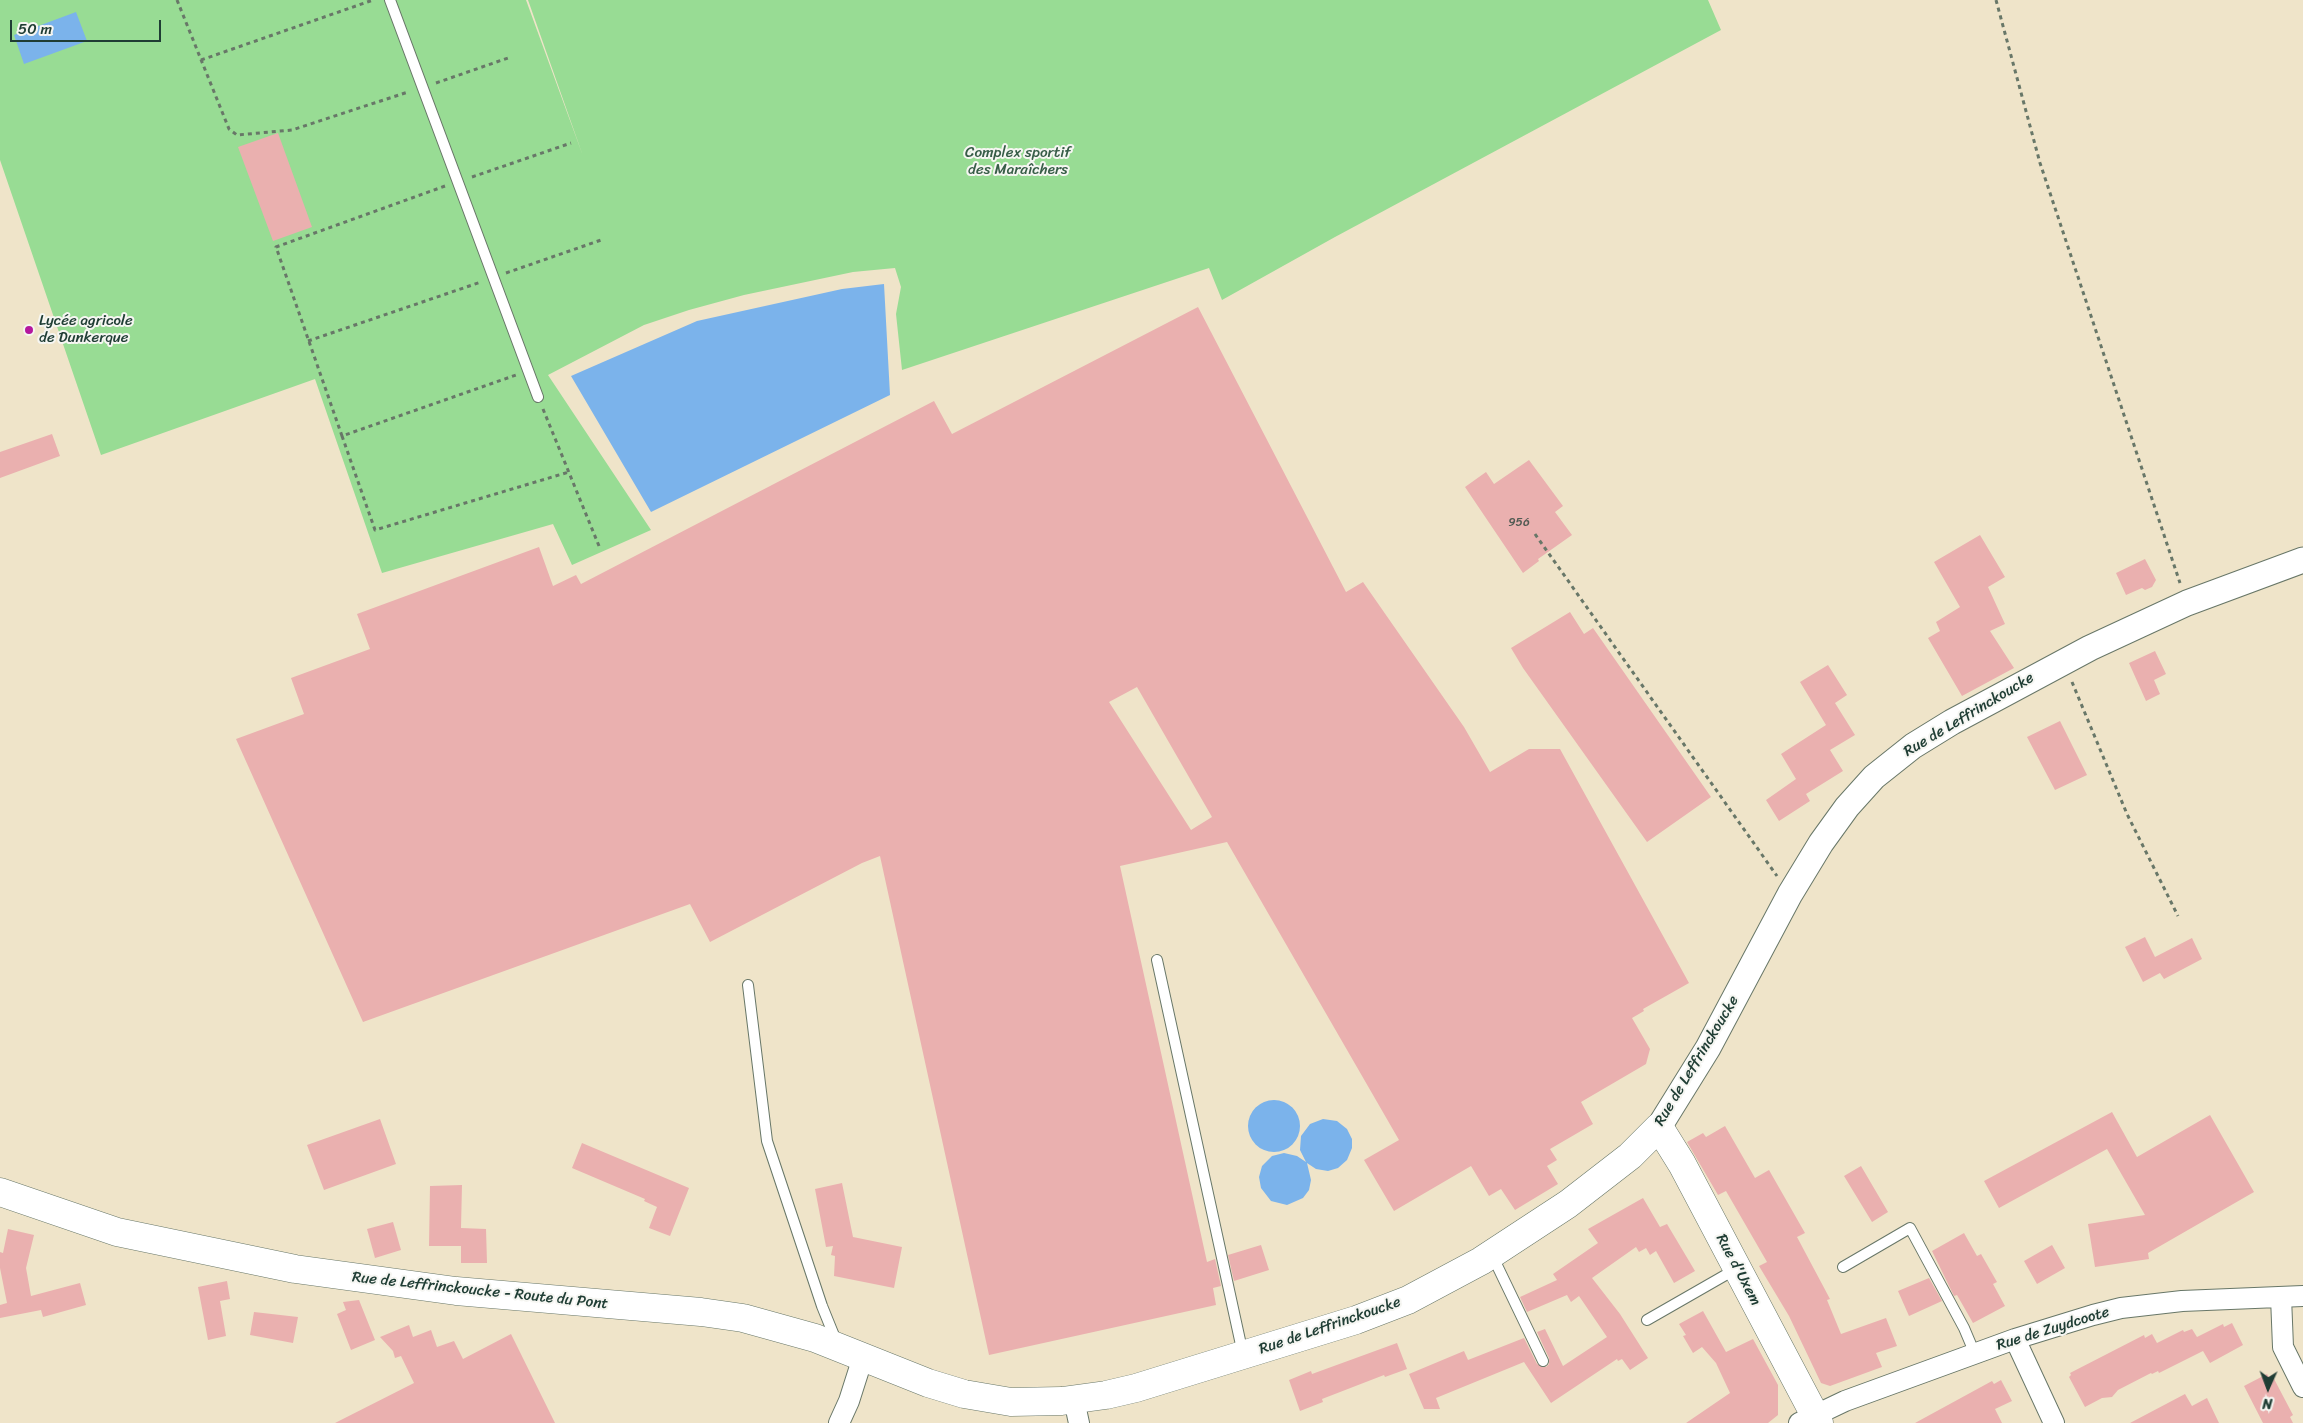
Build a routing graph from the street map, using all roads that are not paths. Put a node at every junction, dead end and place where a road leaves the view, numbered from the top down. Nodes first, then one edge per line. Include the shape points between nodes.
1 (390, 0) edge
2 (538, 397) road end
3 (2303, 560) edge
4 (1157, 960) dead end
5 (748, 985) dead end
6 (1659, 1127) junction
7 (0, 1192) edge
8 (1492, 1254) junction
9 (1843, 1267) dead end
10 (1737, 1268) junction
11 (2303, 1296) edge
12 (2281, 1297) junction
13 (1646, 1320) dead end
14 (2015, 1339) junction
15 (851, 1352) junction
16 (1975, 1354) junction
17 (1244, 1355) junction
18 (1543, 1361) dead end
19 (901, 1372) joint
20 (2303, 1387) edge
21 (1077, 1411) edge
22 (1811, 1420) edge
23 (838, 1423) edge
24 (2054, 1423) edge

1 - 2 lane
3 - 6 street, Rue de Leffrinckoucke via 2187,603 2062,661 1939,730 1874,777 1821,843 1790,894 1708,1048
4 - 17 lane
5 - 15 lane via 767,1141
6 - 8 main road, Rue de Leffrinckoucke via 1602,1179
6 - 10 main road, Rue d'Uxem
7 - 15 main road, Rue de Leffrinckoucke - Route du Pont via 117,1232 248,1260 435,1289 729,1315 783,1328
8 - 17 main road, Rue de Leffrinckoucke via 1392,1306
8 - 18 lane
9 - 16 lane via 1910,1228
10 - 13 lane
10 - 22 main road, Rue d'Uxem
11 - 12 street, Rue de Zuydcoote
12 - 14 street, Rue de Zuydcoote via 2182,1301 2121,1308
12 - 20 street via 2283,1347
14 - 16 street, Rue de Zuydcoote
14 - 24 street
15 - 19 main road, Rue de Leffrinckoucke - Route du Pont
15 - 23 street via 849,1401
16 - 22 street, Rue de Zuydcoote
17 - 21 main road, Rue de Leffrinckoucke via 1136,1388
19 - 21 main road, Rue de Leffrinckoucke via 987,1399 1032,1402

